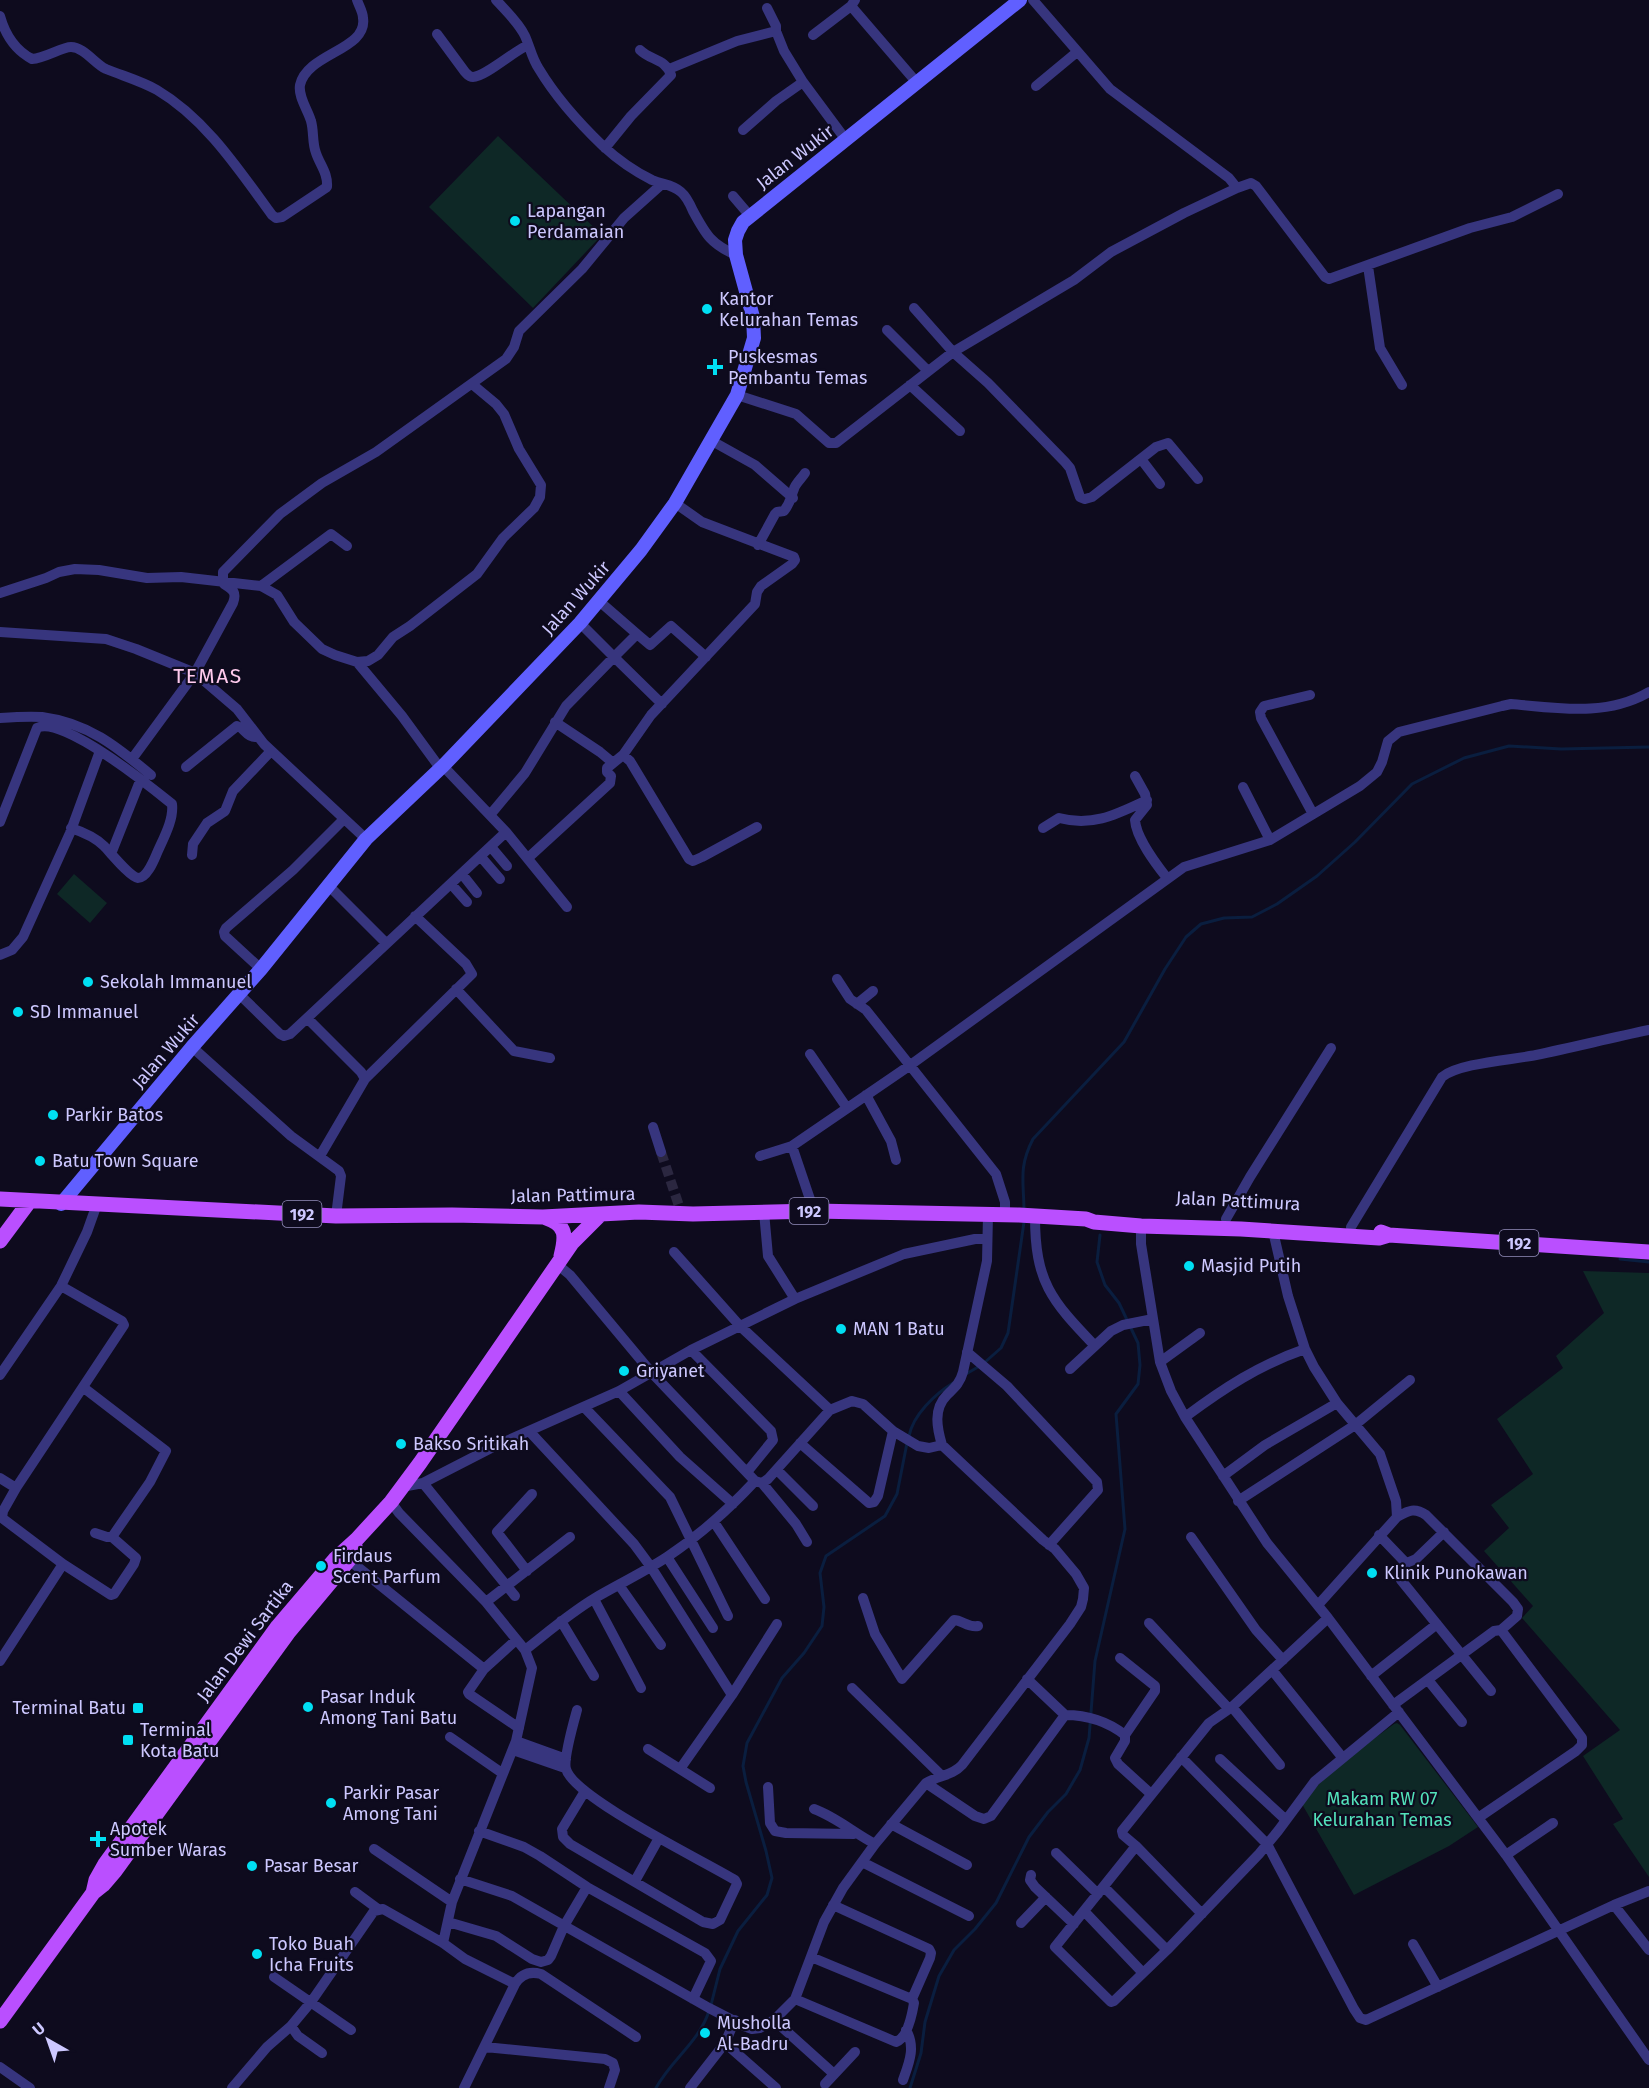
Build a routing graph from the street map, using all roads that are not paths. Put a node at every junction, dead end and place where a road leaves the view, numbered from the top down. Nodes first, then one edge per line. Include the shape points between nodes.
1 (357, 0) edge
2 (496, 0) edge
3 (1020, 0) edge
4 (1033, 0) edge
5 (853, 3) edge
6 (767, 8) dead end
7 (0, 16) edge
8 (776, 31) junction
9 (437, 34) dead end
10 (813, 35) dead end
11 (528, 45) junction
12 (640, 50) dead end
13 (1077, 52) junction
14 (669, 69) junction
15 (803, 82) junction
16 (918, 84) junction
17 (1036, 86) dead end
18 (743, 130) dead end
19 (846, 140) junction
20 (605, 148) junction
21 (662, 184) junction
22 (1237, 188) junction
23 (1558, 194) dead end
24 (733, 196) dead end
25 (750, 216) junction
26 (736, 255) junction
27 (1368, 266) junction
28 (914, 309) dead end
29 (887, 330) dead end
30 (953, 352) junction
31 (928, 371) junction
32 (472, 384) junction
33 (910, 385) junction
34 (1402, 385) dead end
35 (737, 395) junction
36 (960, 431) dead end
37 (712, 441) junction
38 (1141, 459) junction
39 (805, 473) dead end
40 (1198, 479) dead end
41 (1160, 484) dead end
42 (793, 498) junction
43 (675, 503) junction
44 (758, 545) junction
45 (347, 546) dead end
46 (224, 583) junction
47 (261, 586) junction
48 (0, 593) edge
49 (599, 601) junction
50 (580, 623) junction
51 (0, 632) edge
52 (637, 634) junction
53 (614, 657) junction
54 (706, 657) junction
55 (357, 662) junction
56 (195, 673) junction
57 (1648, 691) edge
58 (1310, 695) dead end
59 (662, 704) junction
60 (0, 718) edge
61 (555, 722) junction
62 (258, 735) junction
63 (100, 751) junction
64 (271, 752) junction
65 (623, 754) junction
66 (132, 759) junction
67 (612, 762) junction
68 (186, 767) dead end
69 (441, 767) junction
70 (151, 775) dead end
71 (1135, 776) dead end
72 (140, 781) junction
73 (1243, 787) dead end
74 (1147, 800) junction
75 (1313, 814) junction
76 (490, 815) junction
77 (344, 819) junction
78 (0, 822) edge
79 (757, 827) dead end
80 (71, 828) junction
81 (1043, 828) dead end
82 (506, 832) junction
83 (366, 839) junction
84 (1270, 840) junction
85 (491, 848) junction
86 (111, 854) junction
87 (192, 855) dead end
88 (481, 857) junction
89 (528, 858) junction
90 (507, 866) dead end
91 (462, 874) junction
92 (1167, 878) junction
93 (500, 879) dead end
94 (451, 884) junction
95 (329, 886) junction
96 (477, 893) dead end
97 (467, 902) dead end
98 (567, 907) dead end
99 (415, 916) junction
100 (386, 943) junction
101 (0, 955) edge
102 (261, 969) junction
103 (837, 979) dead end
104 (456, 989) junction
105 (873, 991) dead end
106 (239, 994) junction
107 (857, 1004) junction
108 (307, 1018) junction
109 (1649, 1030) edge
110 (192, 1047) junction
111 (1331, 1048) dead end
112 (810, 1054) dead end
113 (550, 1058) dead end
114 (909, 1066) junction
115 (365, 1079) junction
116 (866, 1095) junction
117 (848, 1108) junction
118 (653, 1127) dead end
119 (792, 1146) junction
120 (661, 1152) tunnel mouth
121 (320, 1156) junction
122 (760, 1156) dead end
123 (896, 1160) dead end
124 (0, 1199) edge
125 (29, 1202) junction
126 (61, 1204) junction
127 (97, 1204) junction
128 (814, 1210) junction
129 (764, 1212) junction
130 (600, 1215) junction
131 (1022, 1215) junction
132 (336, 1216) junction
133 (543, 1218) junction
134 (1086, 1219) junction
135 (1226, 1219) junction
136 (1352, 1227) junction
137 (984, 1232) junction
138 (1273, 1232) junction
139 (1141, 1234) junction
140 (1389, 1235) junction
141 (0, 1241) edge
142 (674, 1252) dead end
143 (1649, 1252) edge
144 (558, 1264) junction
145 (61, 1286) junction
146 (795, 1299) junction
147 (1153, 1319) junction
148 (740, 1326) junction
149 (1200, 1333) dead end
150 (1095, 1346) junction
151 (1305, 1349) junction
152 (691, 1350) junction
153 (967, 1352) junction
154 (1161, 1362) junction
155 (1071, 1370) dead end
156 (651, 1372) junction
157 (0, 1375) edge
158 (1410, 1380) dead end
159 (84, 1388) junction
160 (619, 1391) junction
161 (1337, 1403) junction
162 (584, 1407) junction
163 (830, 1410) junction
164 (1185, 1417) junction
165 (1355, 1425) junction
166 (893, 1431) junction
167 (531, 1432) junction
168 (800, 1443) junction
169 (942, 1445) junction
170 (777, 1470) junction
171 (747, 1472) junction
172 (1222, 1476) junction
173 (0, 1478) edge
174 (758, 1482) junction
175 (423, 1484) junction
176 (402, 1487) junction
177 (16, 1488) junction
178 (532, 1494) dead end
179 (1238, 1501) junction
180 (391, 1502) junction
181 (733, 1504) junction
182 (813, 1506) dead end
183 (1397, 1517) junction
184 (714, 1522) junction
185 (1444, 1532) junction
186 (95, 1533) dead end
187 (1379, 1535) junction
188 (112, 1537) junction
189 (570, 1537) dead end
190 (1191, 1537) dead end
191 (357, 1539) junction
192 (692, 1539) junction
193 (807, 1542) dead end
194 (1049, 1545) junction
195 (667, 1557) junction
196 (349, 1560) junction
197 (63, 1564) junction
198 (1404, 1564) junction
199 (651, 1567) junction
200 (527, 1570) junction
201 (619, 1586) junction
202 (507, 1587) junction
203 (515, 1596) dead end
204 (863, 1598) dead end
205 (594, 1599) junction
206 (765, 1599) dead end
207 (486, 1602) junction
208 (1318, 1605) junction
209 (728, 1616) dead end
210 (1328, 1618) junction
211 (561, 1621) junction
212 (1149, 1623) dead end
213 (777, 1624) dead end
214 (1437, 1624) junction
215 (978, 1626) dead end
216 (713, 1628) dead end
217 (283, 1630) junction
218 (1501, 1630) junction
219 (516, 1640) junction
220 (661, 1645) dead end
221 (525, 1650) junction
222 (1462, 1654) junction
223 (1120, 1658) dead end
224 (1283, 1660) junction
225 (0, 1661) edge
226 (484, 1669) junction
227 (1272, 1670) junction
228 (594, 1676) dead end
229 (1371, 1676) junction
230 (1027, 1679) junction
231 (1428, 1680) junction
232 (641, 1688) dead end
233 (852, 1688) dead end
234 (1491, 1691) dead end
235 (732, 1695) junction
236 (1230, 1708) junction
237 (1396, 1708) junction
238 (577, 1710) dead end
239 (1065, 1715) junction
240 (1462, 1722) dead end
241 (519, 1728) junction
242 (1125, 1735) junction
243 (450, 1737) dead end
244 (514, 1746) junction
245 (648, 1749) dead end
246 (1180, 1757) junction
247 (1342, 1758) junction
248 (1220, 1759) dead end
249 (566, 1763) junction
250 (1280, 1765) dead end
251 (680, 1768) junction
252 (502, 1773) junction
253 (942, 1776) junction
254 (926, 1783) junction
255 (768, 1787) dead end
256 (710, 1788) dead end
257 (585, 1791) junction
258 (1151, 1794) junction
259 (814, 1809) dead end
260 (1478, 1818) junction
261 (1286, 1820) junction
262 (1553, 1823) dead end
263 (891, 1824) junction
264 (479, 1831) junction
265 (854, 1834) junction
266 (659, 1839) junction
267 (875, 1844) junction
268 (1267, 1844) junction
269 (1136, 1846) junction
270 (374, 1849) dead end
271 (1056, 1853) dead end
272 (1506, 1856) junction
273 (862, 1862) junction
274 (967, 1865) dead end
275 (1031, 1875) dead end
276 (460, 1879) junction
277 (635, 1881) junction
278 (587, 1887) junction
279 (1101, 1891) junction
280 (1649, 1891) edge
281 (355, 1892) dead end
282 (1046, 1897) junction
283 (452, 1902) junction
284 (833, 1905) junction
285 (1614, 1905) junction
286 (378, 1909) junction
287 (1084, 1911) junction
288 (1202, 1914) junction
289 (969, 1916) dead end
290 (447, 1922) junction
291 (1022, 1923) dead end
292 (1074, 1924) junction
293 (564, 1926) junction
294 (1558, 1930) junction
295 (443, 1943) junction
296 (1413, 1944) dead end
297 (1167, 1950) junction
298 (1649, 1950) edge
299 (811, 1957) junction
300 (1143, 1973) junction
301 (274, 1977) dead end
302 (515, 1984) junction
303 (1438, 1987) junction
304 (693, 1999) junction
305 (795, 1999) junction
306 (912, 1999) junction
307 (311, 2002) junction
308 (735, 2020) junction
309 (774, 2020) junction
310 (0, 2021) edge
311 (291, 2026) junction
312 (351, 2030) dead end
313 (906, 2030) junction
314 (636, 2037) dead end
315 (725, 2043) junction
316 (485, 2048) junction
317 (855, 2052) dead end
318 (322, 2053) dead end
319 (1649, 2060) edge
320 (0, 2067) edge
321 (834, 2074) junction
322 (903, 2080) dead end
323 (825, 2084) dead end
324 (30, 2088) edge
325 (232, 2088) edge
326 (464, 2088) edge
327 (609, 2088) edge
328 (690, 2088) edge
329 (776, 2088) edge

1 - 7 street via 364,18 358,34 353,41 316,62 301,83 314,149 327,187 276,218 221,148 178,104 149,86 105,69 75,48 32,59 16,47
2 - 11 street via 522,31
3 - 16 street, Jalan Wukir
4 - 13 street
5 - 10 street
5 - 16 street
6 - 8 street
8 - 14 street via 737,41
8 - 15 street
9 - 11 street via 470,77
11 - 20 street via 538,69 558,97
12 - 14 street
13 - 17 street
13 - 22 street via 1110,89
14 - 20 street via 668,80
15 - 18 street
15 - 19 street
16 - 19 street, Jalan Wukir
19 - 25 street, Jalan Wukir
20 - 21 street
21 - 26 street via 672,185 684,195 705,234
21 - 32 street via 624,218 582,269 519,331 506,359
22 - 27 street via 1251,183 1256,186 1329,279
22 - 30 street via 1111,252 1074,280
23 - 27 street via 1512,217 1470,228
24 - 25 street
25 - 26 street, Jalan Wukir via 738,231
26 - 35 street, Jalan Wukir via 754,327
27 - 34 street via 1380,348
28 - 30 street
29 - 31 street
30 - 31 street
30 - 38 street via 988,382 1065,462 1080,497 1092,497
31 - 33 street
32 - 46 street via 280,514 224,572
32 - 55 street via 504,414 542,491 534,508 503,538 477,574 393,637 375,658
33 - 35 street via 836,443 829,443 796,414
33 - 36 street
35 - 37 street, Jalan Wukir
37 - 42 street via 755,465
37 - 43 street, Jalan Wukir
38 - 40 street via 1168,443
38 - 41 street
39 - 42 street via 793,490
42 - 44 street via 785,510 774,514
43 - 44 street via 702,522
43 - 49 street, Jalan Wukir
44 - 54 street via 795,560 761,586 755,604
45 - 47 street via 331,534
46 - 47 street
46 - 48 street via 75,568
46 - 56 street via 236,596
47 - 55 street via 277,595 294,622 322,649
49 - 50 street, Jalan Wukir
49 - 52 street
50 - 53 street
50 - 69 street, Jalan Wukir
51 - 56 street via 106,639
52 - 53 street
52 - 54 street via 650,645 671,626
53 - 59 street
53 - 61 street
54 - 59 street
55 - 69 street
56 - 62 street via 237,709
56 - 66 street
57 - 75 street via 1626,703 1594,710 1511,704 1399,732 1388,741 1377,772
58 - 75 street via 1264,706 1260,712
59 - 65 street
60 - 66 street via 40,717 74,723 108,740
61 - 67 street
61 - 76 street via 525,773
62 - 64 street
62 - 68 street via 253,738 237,726
63 - 72 street
63 - 78 street via 86,741 47,726 37,728
63 - 80 street
64 - 77 street
64 - 87 street via 233,791 225,811 207,823 192,844
65 - 67 street
65 - 79 street via 689,859 702,857
66 - 70 street
67 - 89 street via 606,770 611,776 610,783
69 - 76 street
69 - 83 street, Jalan Wukir
71 - 74 street
72 - 86 street
72 - 86 street via 172,804 156,856 145,874 135,878
73 - 84 street
74 - 81 street via 1089,822 1059,818
74 - 92 street via 1134,823
75 - 84 street
76 - 82 street
77 - 83 street
77 - 102 street via 226,928 225,936
80 - 86 street via 99,841
80 - 101 street via 23,938 12,950
82 - 85 street
82 - 89 street
83 - 95 street, Jalan Wukir
84 - 92 street via 1198,861
85 - 88 street
85 - 90 street
88 - 91 street
88 - 93 street
89 - 98 street
91 - 94 street
91 - 96 street
92 - 114 street
94 - 97 street
94 - 99 street
95 - 100 street
95 - 102 street, Jalan Wukir
99 - 100 street
99 - 104 street via 472,971
100 - 108 street
102 - 106 street, Jalan Wukir
103 - 107 street
104 - 113 street via 514,1051
104 - 115 street
105 - 107 street
106 - 108 street via 284,1036
106 - 110 street, Jalan Wukir
107 - 114 street via 866,1010
108 - 115 street
109 - 136 street via 1461,1068 1442,1077
110 - 121 street via 291,1136
110 - 126 street, Jalan Wukir
111 - 135 street
112 - 117 street
114 - 116 street
114 - 131 street via 998,1176 1005,1202
115 - 121 street
116 - 117 street
116 - 123 street via 891,1141
117 - 119 street
118 - 120 street
119 - 122 street
119 - 128 street
121 - 132 street via 341,1176
124 - 125 main road, 192
125 - 126 main road, 192
125 - 141 main road
126 - 127 main road, Jalan Pattimura / 192
127 - 132 main road, Jalan Pattimura / 192
127 - 145 street
128 - 129 main road, Jalan Pattimura / 192
128 - 137 main road, Jalan Pattimura / 192
129 - 130 main road, Jalan Pattimura / 192
129 - 146 street via 768,1256
130 - 133 main road, Jalan Pattimura / 192
130 - 144 main road, Jalan Dewi Sartika via 572,1243
131 - 134 main road, Jalan Pattimura / 192
131 - 137 main road, Jalan Pattimura / 192
131 - 150 street via 1044,1283 1066,1317
132 - 133 main road, Jalan Pattimura / 192
133 - 144 main road via 556,1221 563,1230
134 - 135 main road, Jalan Pattimura / 192
134 - 139 main road, Jalan Pattimura / 192
135 - 136 main road, Jalan Pattimura / 192
136 - 140 main road, Jalan Pattimura / 192
137 - 146 street via 904,1254
137 - 153 street via 987,1261
138 - 139 main road, Jalan Pattimura / 192
138 - 140 main road, Jalan Pattimura / 192 via 1379,1238
138 - 151 street
139 - 147 street
140 - 143 main road, Jalan Pattimura / 192
142 - 148 street
144 - 156 street
144 - 176 main road, Jalan Dewi Sartika
145 - 157 street
145 - 159 street via 123,1323
146 - 148 street
147 - 150 street via 1126,1324
147 - 154 street
148 - 152 street
148 - 163 street
149 - 154 street
150 - 155 street
151 - 161 street
151 - 164 street via 1261,1366
152 - 156 street
152 - 171 street via 771,1431 773,1440
153 - 169 street via 962,1377 938,1412
153 - 194 street via 1007,1386 1097,1482 1098,1490
154 - 164 street via 1170,1391
156 - 160 street
156 - 171 street
158 - 165 street
159 - 177 street
159 - 188 street via 166,1451
160 - 162 street
160 - 181 street via 680,1456
161 - 165 street
161 - 172 street via 1265,1445
162 - 167 street
162 - 192 street via 665,1491
163 - 166 street via 859,1402
163 - 168 street
164 - 172 street
165 - 179 street
165 - 183 street via 1380,1454 1398,1508
166 - 168 street via 878,1496 869,1503
166 - 169 street via 918,1446
167 - 175 street via 495,1446
167 - 199 street via 621,1528
168 - 170 street
169 - 194 street
170 - 174 street
170 - 182 street
171 - 174 street
172 - 179 street
173 - 177 street
174 - 181 street
174 - 193 street
175 - 176 street
175 - 202 street
176 - 180 main road, Jalan Dewi Sartika
177 - 197 street via 2,1518
178 - 200 street via 497,1532
179 - 208 street
180 - 191 main road, Jalan Dewi Sartika
180 - 207 street
181 - 184 street
183 - 185 street via 1410,1510 1419,1511
183 - 187 street
184 - 192 street
184 - 206 street
185 - 198 street via 1416,1559
185 - 218 street via 1518,1609 1517,1616
186 - 188 street
187 - 198 street via 1402,1557
187 - 208 street
188 - 197 street via 136,1558 114,1594
189 - 200 street
190 - 224 street via 1256,1630
191 - 196 main road, Jalan Dewi Sartika
191 - 217 main road, Jalan Dewi Sartika via 335,1559
192 - 195 street
192 - 209 street
194 - 230 street via 1076,1574 1084,1588 1083,1599 1070,1624
195 - 199 street
195 - 216 street
196 - 217 main road, Jalan Dewi Sartika
196 - 226 street
197 - 225 street
198 - 214 street via 1399,1573 1401,1580
199 - 201 street
199 - 235 street
200 - 202 street
201 - 205 street
201 - 220 street
202 - 203 street
202 - 207 street
204 - 215 street via 875,1634 902,1679 954,1620 969,1627
205 - 211 street
205 - 232 street
207 - 219 street
208 - 210 street
210 - 224 street
210 - 229 street
211 - 221 street
211 - 228 street
212 - 236 street
213 - 235 street
214 - 222 street
214 - 229 street
217 - 310 main road, Jalan Dewi Sartika via 115,1871 93,1893
218 - 222 street
218 - 260 street via 1583,1742 1576,1751
219 - 221 street
219 - 226 street
221 - 241 street via 532,1668
222 - 231 street
222 - 234 street
223 - 242 street via 1155,1686
224 - 227 street
226 - 241 street via 468,1693
227 - 236 street
227 - 247 street
229 - 237 street
230 - 239 street
230 - 253 street via 956,1772
231 - 237 street
231 - 240 street
233 - 253 street
235 - 251 street
236 - 246 street via 1212,1720
236 - 250 street
237 - 247 street
237 - 260 street
238 - 249 street
239 - 242 street via 1103,1721
239 - 254 street via 991,1816 975,1816
241 - 244 street
242 - 258 street via 1115,1761
243 - 252 street
244 - 249 street
244 - 252 street
245 - 251 street
246 - 258 street
246 - 268 street
247 - 261 street via 1315,1781
248 - 261 street
249 - 257 street via 571,1778
251 - 256 street
252 - 264 street
253 - 254 street
254 - 263 street
255 - 265 street via 770,1824 775,1831
257 - 266 street
257 - 277 street via 562,1829 563,1837
258 - 269 street via 1122,1831
259 - 265 street
260 - 272 street
261 - 268 street
262 - 272 street
263 - 267 street
263 - 274 street
264 - 276 street
264 - 278 street via 530,1850
265 - 267 street
266 - 277 street
266 - 277 street via 735,1880 737,1884 720,1920 713,1924 703,1922
267 - 273 street
268 - 288 street
268 - 303 street via 1360,2018 1378,2016
269 - 279 street
269 - 288 street
270 - 283 street
271 - 279 street
272 - 294 street
273 - 284 street
273 - 289 street
275 - 282 street via 1032,1883
276 - 283 street
276 - 293 street via 512,1896
278 - 293 street
278 - 304 street via 705,1953 711,1961
279 - 287 street
279 - 297 street
280 - 285 street
281 - 286 street
282 - 291 street
282 - 292 street
283 - 290 street
284 - 299 street
284 - 306 street via 928,1948 930,1958
285 - 294 street
285 - 298 street
286 - 295 street
286 - 307 street
287 - 292 street
287 - 300 street
288 - 297 street
290 - 293 street via 496,1936 541,1962 551,1956
290 - 295 street
292 - 300 street via 1056,1949 1111,2002
293 - 304 street
294 - 303 street
294 - 319 street
295 - 302 street via 465,1959
296 - 303 street
297 - 300 street
299 - 305 street
299 - 306 street
301 - 307 street
302 - 314 street via 525,1974 541,1974
302 - 316 street
304 - 308 street
305 - 309 street
305 - 313 street via 896,2042
306 - 313 street
307 - 311 street
307 - 312 street
308 - 309 street via 752,2029
308 - 315 street
309 - 321 street
311 - 318 street
311 - 325 street
313 - 322 street via 912,2045
315 - 328 street
315 - 329 street
316 - 326 street
316 - 327 street via 605,2059 614,2063 615,2070
317 - 321 street
320 - 324 street
321 - 323 street

